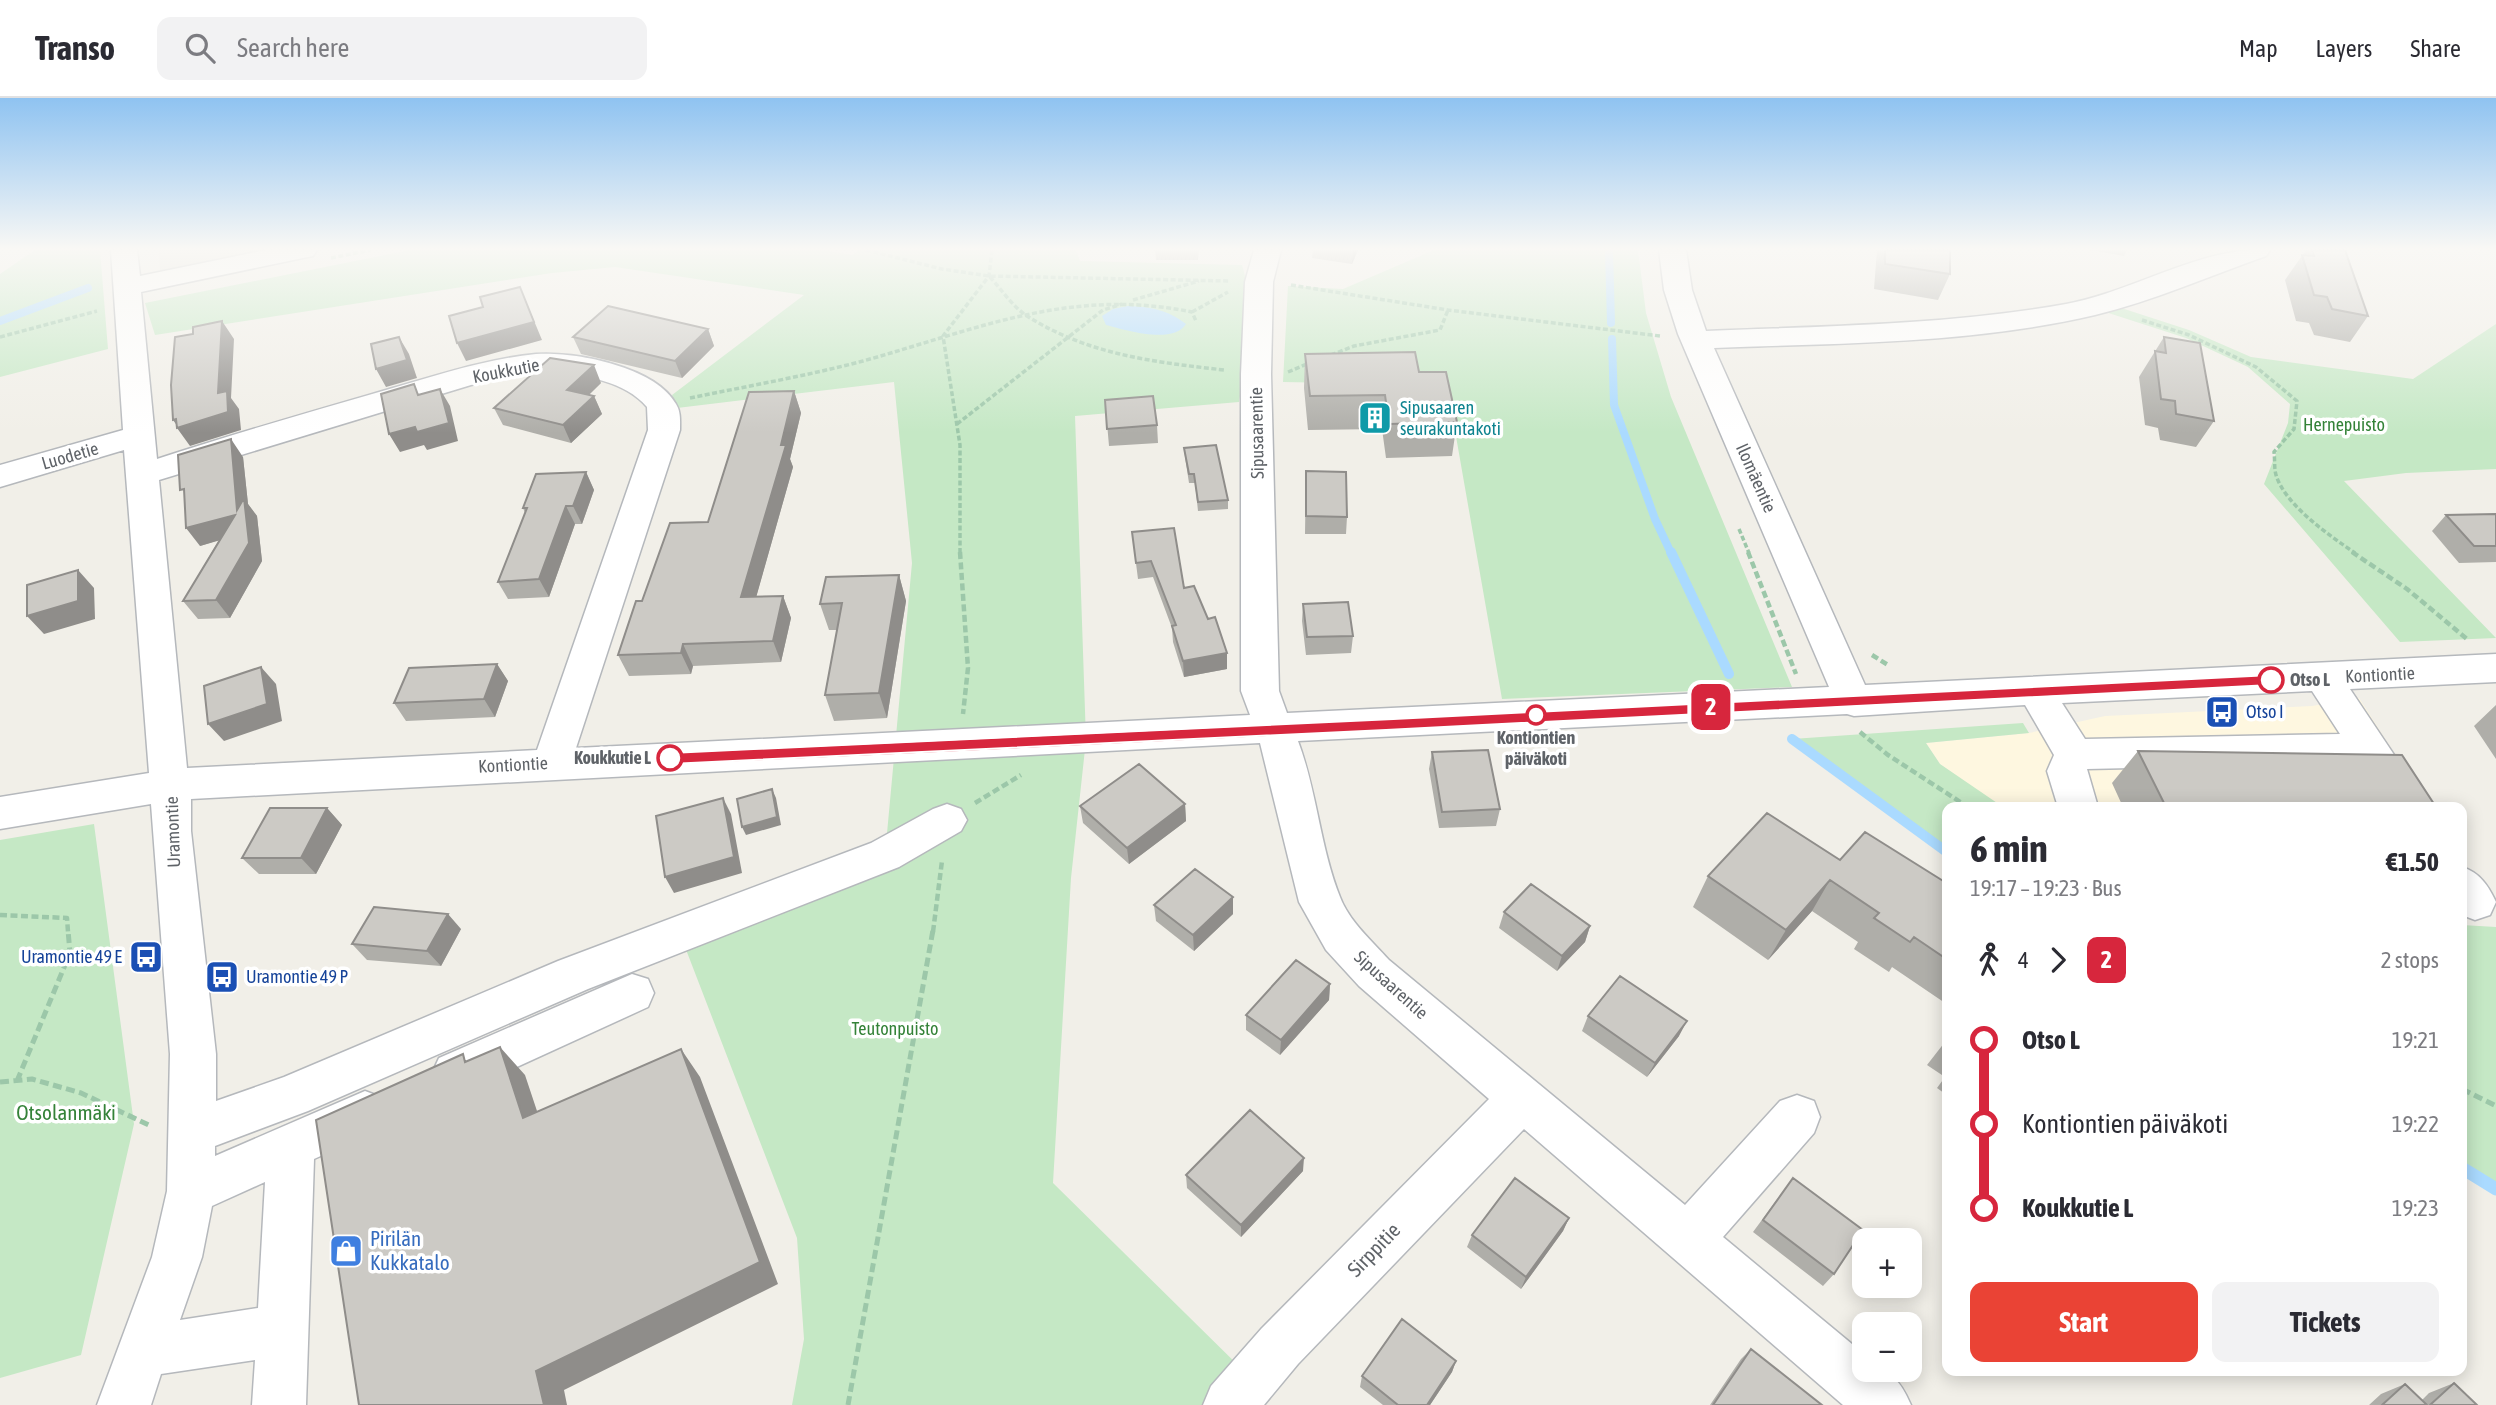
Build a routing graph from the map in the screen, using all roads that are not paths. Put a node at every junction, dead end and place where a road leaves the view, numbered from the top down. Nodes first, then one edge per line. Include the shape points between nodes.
1 (128, 311) edge
2 (1257, 311) edge
3 (1686, 311) edge
4 (2073, 311) edge
5 (1695, 337) junction
6 (140, 435) junction
7 (143, 474) junction
8 (0, 476) edge
9 (2485, 657) edge
10 (2323, 678) junction
11 (2036, 692) junction
12 (1853, 714) junction
13 (1272, 728) junction
14 (2369, 748) junction
15 (2074, 754) junction
16 (552, 764) junction
17 (171, 785) junction
18 (2075, 802) edge
19 (2406, 802) edge
20 (0, 813) edge
21 (947, 820) road end
22 (2467, 891) edge
23 (2467, 901) edge
24 (632, 993) dead end
25 (1522, 1098) junction
26 (1797, 1116) dead end
27 (175, 1131) junction
28 (291, 1147) junction
29 (191, 1191) junction
30 (1688, 1239) junction
31 (283, 1330) junction
32 (144, 1351) junction
33 (124, 1405) edge
34 (279, 1405) edge
35 (1230, 1405) edge
36 (1884, 1405) edge

1 - 6 street, Uramontie
2 - 13 street, Sipusaarentie via 1260,691
3 - 5 street, Ilomäentie
4 - 5 street via 1962,325
5 - 12 street, Ilomäentie
6 - 7 street, Uramontie
6 - 8 street, Luodetie
7 - 16 street, Koukkutie via 446,383 536,363 559,362 603,371 646,389 665,413 664,430
7 - 17 street, Uramontie via 165,758
9 - 10 street, Kontiontie
10 - 11 street, Kontiontie
10 - 14 street
11 - 12 street, Kontiontie
11 - 15 street
12 - 13 street, Kontiontie
13 - 16 street, Kontiontie
13 - 25 street, Sipusaarentie via 1287,763 1320,902 1341,937 1374,973
14 - 15 street
14 - 19 street
15 - 18 street via 2066,771
16 - 17 street, Kontiontie
17 - 20 street, Kontiontie
17 - 27 street, Uramontie via 171,831 193,1055
21 - 27 street via 885,855 573,975 292,1097
22 - 23 street via 2475,902
24 - 28 street
25 - 30 street, Sipusaarentie
25 - 35 street, Sirppitie via 1280,1346
26 - 30 street
27 - 29 street, Uramontie
28 - 29 street
28 - 31 street
29 - 32 street, Uramontie via 177,1257
30 - 36 street, Sipusaarentie
31 - 32 street
31 - 34 street
32 - 33 street, Uramontie

